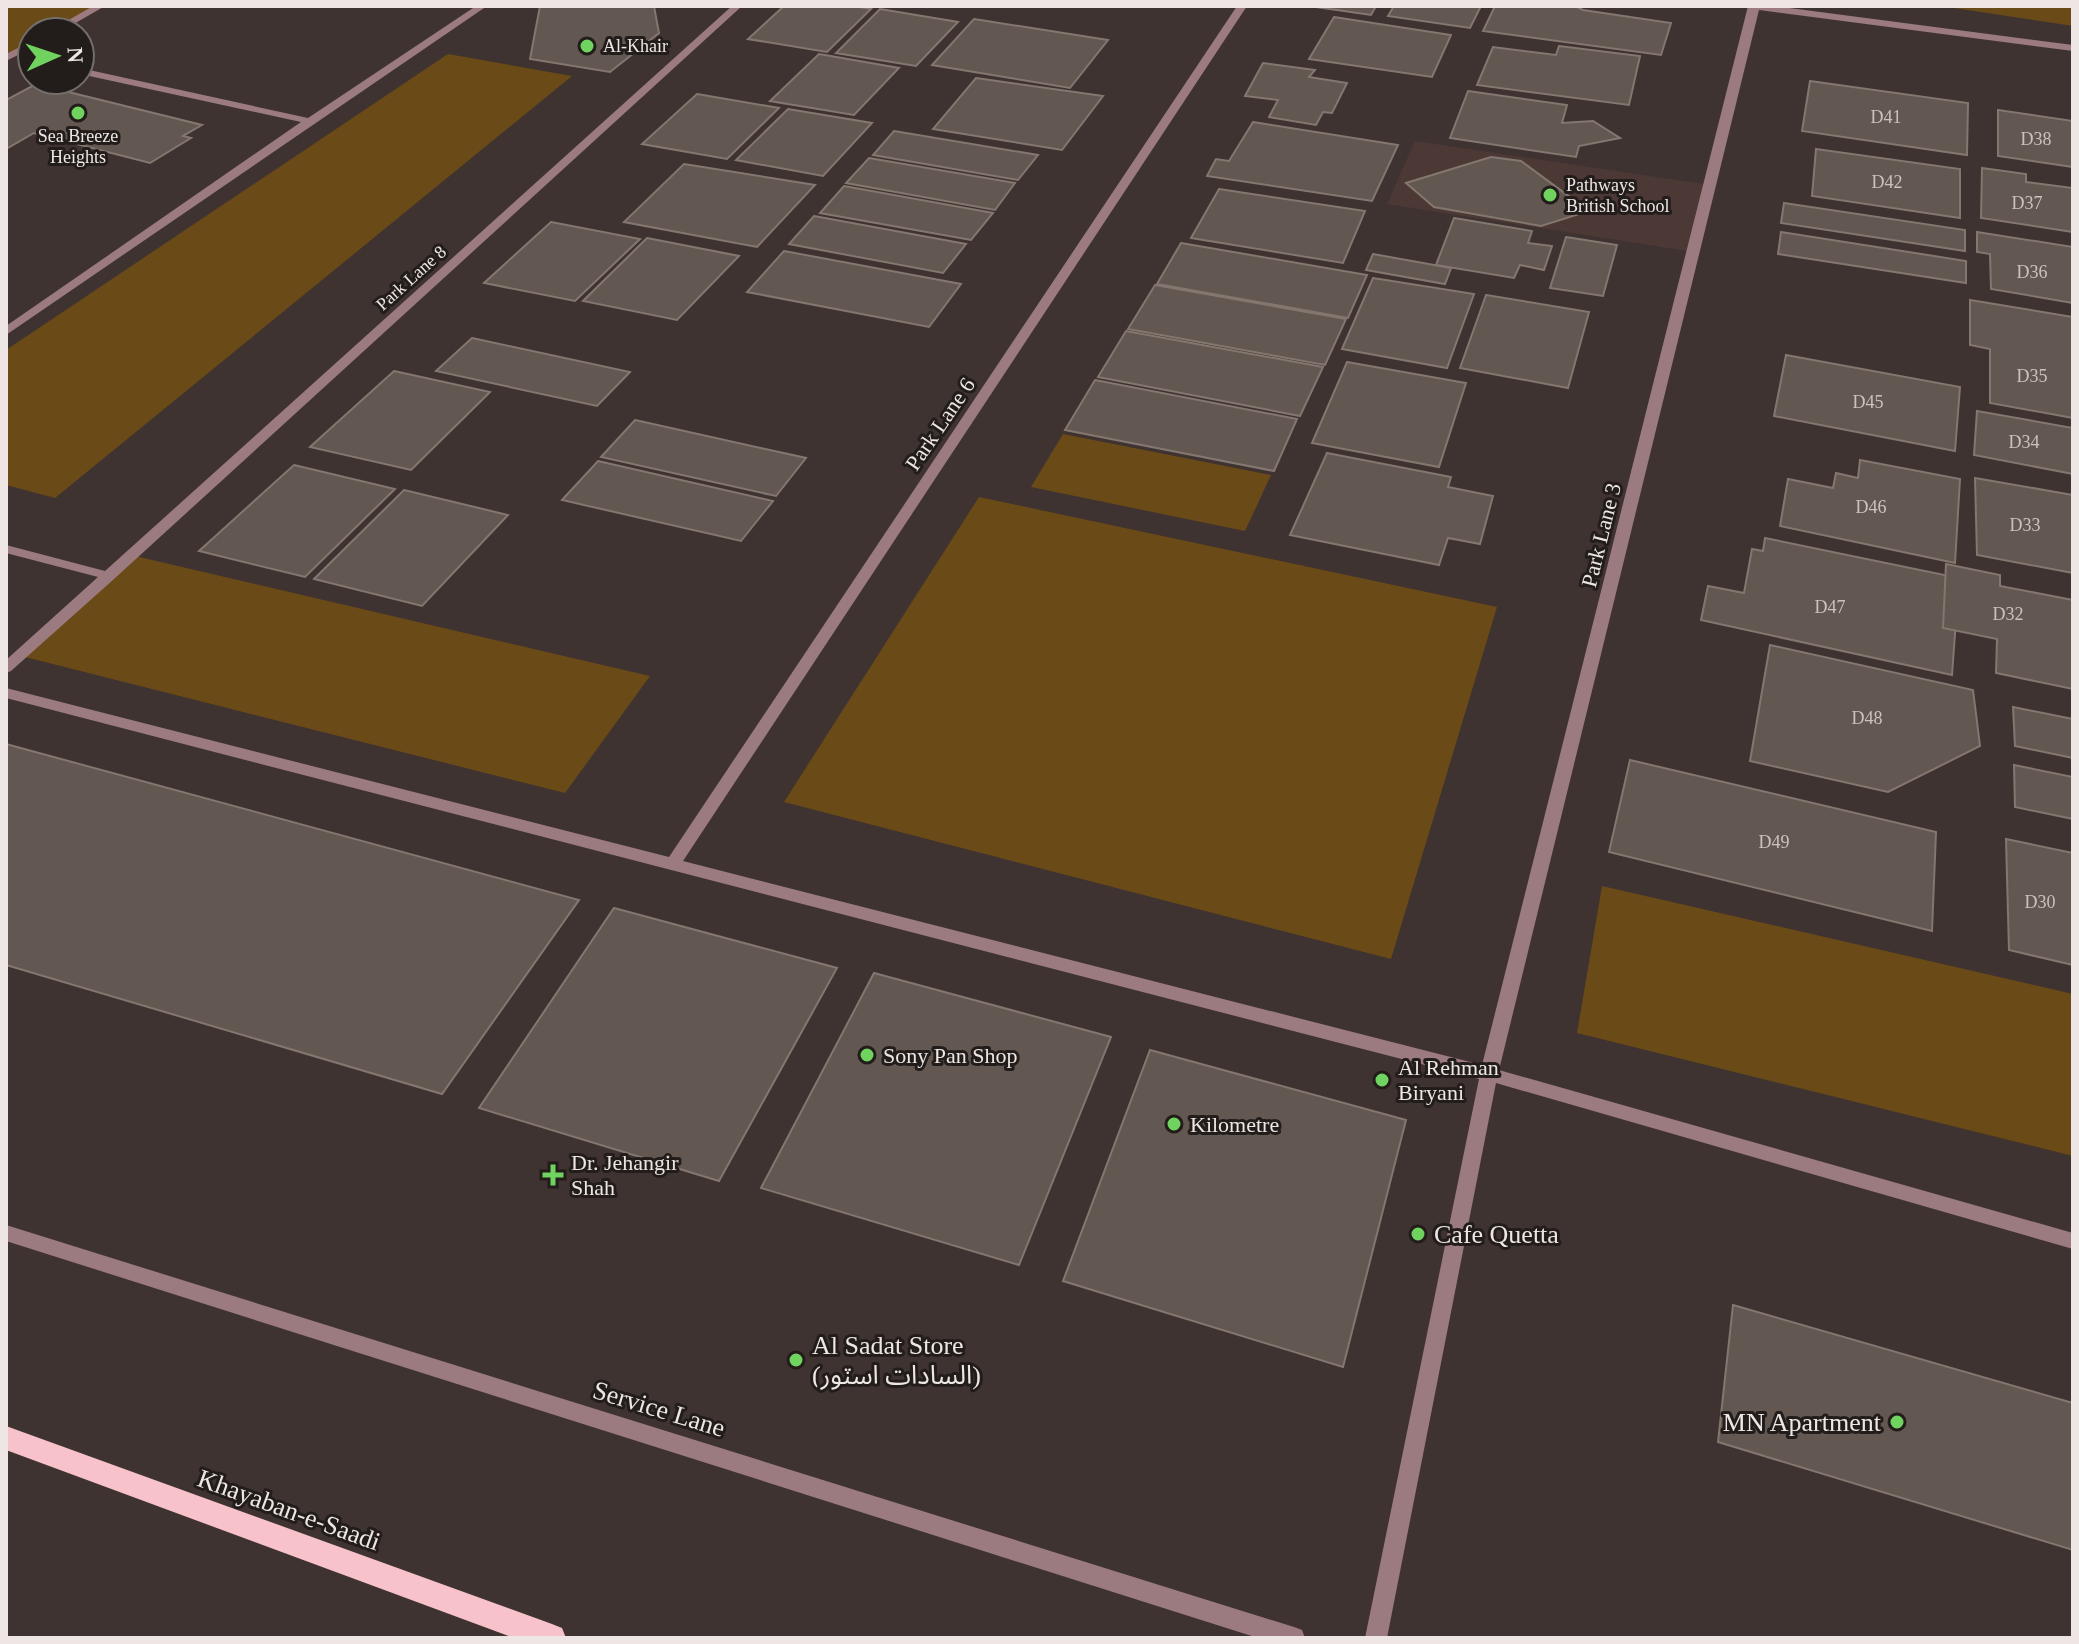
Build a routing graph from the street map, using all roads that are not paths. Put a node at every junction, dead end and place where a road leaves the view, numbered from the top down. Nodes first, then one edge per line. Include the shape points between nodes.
1 (100, 6) edge
2 (482, 6) edge
3 (737, 6) edge
4 (1242, 6) edge
5 (1754, 6) edge
6 (82, 16) edge
7 (2073, 48) edge
8 (96, 74) edge
9 (310, 121) junction
10 (6, 331) edge
11 (6, 549) edge
12 (109, 576) junction
13 (6, 668) edge
14 (6, 693) edge
15 (672, 865) junction
16 (1489, 1074) junction
17 (6, 1233) edge
18 (2073, 1241) edge
19 (6, 1438) edge
20 (552, 1638) edge
21 (1294, 1638) edge
22 (1376, 1638) edge

1 - 6 street
2 - 9 street
3 - 12 street, Park Lane 8
4 - 15 street, Park Lane 6
5 - 7 street
5 - 16 street, Park Lane 3
8 - 9 street
9 - 10 street
11 - 12 street
12 - 13 street, Park Lane 8
14 - 15 street
15 - 16 street
16 - 18 street
16 - 22 street, Park Lane 3
17 - 21 street, Service Lane
19 - 20 main road, Khayaban-e-Saadi

